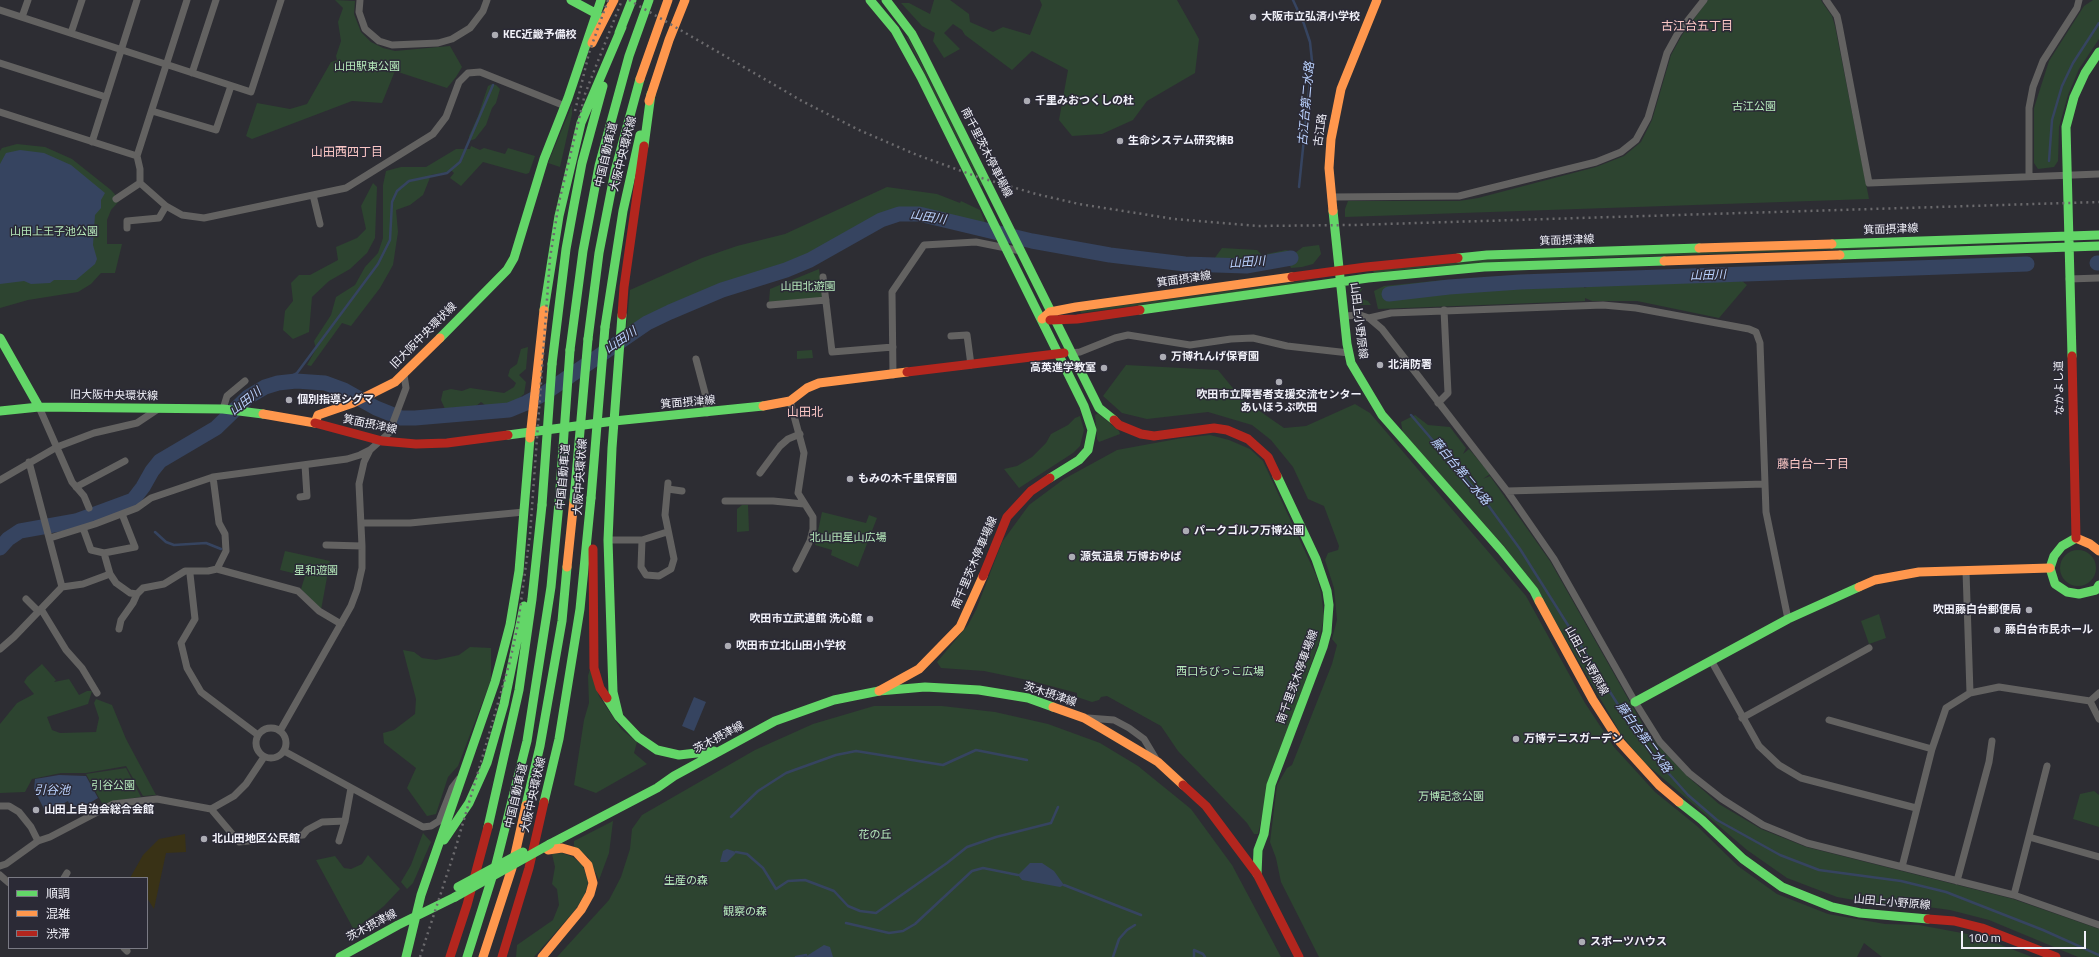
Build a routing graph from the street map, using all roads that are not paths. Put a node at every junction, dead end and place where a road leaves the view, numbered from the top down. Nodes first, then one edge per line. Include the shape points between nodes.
1 (28, 0) edge
2 (82, 0) edge
3 (137, 0) edge
4 (188, 0) edge
5 (216, 0) edge
6 (281, 0) edge
7 (360, 0) edge
8 (487, 0) edge
9 (571, 0) edge
10 (601, 0) edge
11 (614, 0) edge
12 (632, 0) edge
13 (649, 0) edge
14 (668, 0) edge
15 (685, 0) edge
16 (870, 0) edge
17 (886, 0) edge
18 (1377, 0) edge
19 (1704, 0) edge
20 (1826, 0) edge
21 (2079, 0) edge
22 (0, 10) edge
23 (596, 14) junction
24 (22, 17) junction
25 (601, 26) junction
26 (622, 27) junction
27 (71, 33) junction
28 (121, 49) junction
29 (2099, 52) edge
30 (0, 63) edge
31 (166, 65) junction
32 (578, 70) junction
33 (192, 73) junction
34 (231, 86) junction
35 (651, 94) junction
36 (106, 97) junction
37 (564, 106) junction
38 (152, 111) junction
39 (0, 112) edge
40 (92, 142) junction
41 (137, 156) junction
42 (2099, 174) edge
43 (2066, 175) junction
44 (2028, 176) junction
45 (140, 183) junction
46 (313, 195) junction
47 (1332, 197) junction
48 (116, 199) dead end
49 (166, 206) junction
50 (126, 221) dead end
51 (320, 224) dead end
52 (2099, 235) edge
53 (2068, 236) junction
54 (1006, 245) junction
55 (2099, 246) edge
56 (1019, 248) junction
57 (2068, 248) junction
58 (1340, 271) junction
59 (823, 277) dead end
60 (2099, 278) edge
61 (2069, 279) junction
62 (1341, 282) junction
63 (826, 300) junction
64 (770, 305) dead end
65 (1444, 310) junction
66 (1050, 312) junction
67 (1345, 316) junction
68 (1369, 318) junction
69 (1042, 319) junction
70 (1055, 322) junction
71 (951, 336) dead end
72 (0, 338) edge
73 (893, 347) junction
74 (1058, 353) junction
75 (1071, 353) junction
76 (1349, 353) junction
77 (696, 359) dead end
78 (972, 365) junction
79 (404, 375) junction
80 (893, 375) junction
81 (245, 382) dead end
82 (790, 401) junction
83 (1438, 402) junction
84 (39, 407) junction
85 (158, 409) junction
86 (223, 409) junction
87 (0, 411) edge
88 (707, 413) junction
89 (614, 421) junction
90 (315, 423) junction
91 (531, 432) junction
92 (800, 434) junction
93 (382, 441) junction
94 (57, 447) junction
95 (370, 450) junction
96 (125, 461) dead end
97 (29, 462) junction
98 (305, 465) junction
99 (760, 473) dead end
100 (213, 477) junction
101 (0, 480) edge
102 (1765, 484) junction
103 (76, 487) junction
104 (682, 491) dead end
105 (1507, 491) junction
106 (300, 497) dead end
107 (725, 501) dead end
108 (804, 504) junction
109 (89, 508) dead end
110 (524, 512) junction
111 (122, 514) junction
112 (590, 519) junction
113 (362, 523) junction
114 (83, 528) junction
115 (667, 532) junction
116 (50, 538) junction
117 (539, 538) junction
118 (2076, 538) junction
119 (608, 540) junction
120 (642, 540) junction
121 (326, 545) dead end
122 (362, 546) junction
123 (2099, 551) edge
124 (104, 553) junction
125 (2050, 568) junction
126 (217, 569) junction
127 (796, 569) dead end
128 (1966, 571) junction
129 (110, 574) junction
130 (190, 574) dead end
131 (62, 587) junction
132 (2098, 589) edge
133 (137, 594) junction
134 (26, 599) dead end
135 (40, 610) junction
136 (1788, 619) junction
137 (340, 624) junction
138 (119, 629) dead end
139 (1870, 648) dead end
140 (0, 649) edge
141 (1712, 662) junction
142 (879, 691) junction
143 (97, 693) dead end
144 (2099, 693) edge
145 (1970, 694) junction
146 (2090, 701) junction
147 (1635, 702) junction
148 (619, 717) junction
149 (1084, 718) junction
150 (1742, 718) junction
151 (2099, 719) edge
152 (1829, 720) dead end
153 (280, 731) junction
154 (258, 735) junction
155 (1992, 742) dead end
156 (723, 749) junction
157 (1932, 749) junction
158 (284, 751) junction
159 (264, 757) junction
160 (1158, 762) junction
161 (2047, 766) dead end
162 (461, 778) junction
163 (350, 788) junction
164 (0, 806) edge
165 (1916, 808) junction
166 (211, 809) junction
167 (345, 821) junction
168 (2029, 837) junction
169 (38, 840) junction
170 (339, 840) dead end
171 (550, 843) junction
172 (438, 847) junction
173 (2099, 857) edge
174 (0, 866) edge
175 (1902, 867) junction
176 (1257, 874) junction
177 (0, 875) edge
178 (1958, 881) junction
179 (8, 882) edge
180 (2014, 895) junction
181 (415, 918) junction
182 (2099, 925) edge
183 (340, 957) edge
184 (406, 957) edge
185 (450, 957) edge
186 (467, 957) edge
187 (483, 957) edge
188 (502, 957) edge
189 (542, 957) edge
190 (1299, 957) edge
191 (2056, 957) edge

1 - 24 street
2 - 27 street
3 - 28 street
4 - 31 street
5 - 33 street
6 - 34 street via 251,92
7 - 8 street via 359,12 365,29 379,41 392,44 438,43 452,39 470,28 484,11
9 - 23 main road
10 - 23 main road, 旧大阪中央環状線
11 - 25 main road, 旧大阪中央環状線
12 - 26 main road
13 - 186 main road, 中国自動車道, bridge via 629,56 599,166 583,251 570,350 551,587 527,741 495,868
14 - 187 main road, 中国自動車道, bridge via 636,90 615,171 599,253 588,339 562,621 540,746 512,868
15 - 35 main road, 大阪中央環状線
16 - 54 main road via 902,41
17 - 56 main road, 南千里茨木停車場線 via 912,34
18 - 47 main road, 古江路 via 1337,105 1330,156
19 - 47 street via 1678,33 1667,53 1648,118 1636,140 1621,152 1596,162 1459,196
20 - 44 street via 1837,16 1869,183
21 - 44 street via 2043,61 2033,87 2029,108
22 - 24 street
23 - 25 main road via 601,20
23 - 32 main road, 旧大阪中央環状線
24 - 27 street
25 - 32 main road, 旧大阪中央環状線
26 - 91 main road via 577,138 553,253
26 - 117 main road, bridge via 582,163 566,249 552,364
27 - 28 street
28 - 31 street
28 - 36 street
29 - 43 main road, なかよし道 via 2085,73 2074,97 2066,127
30 - 36 street
31 - 33 street
31 - 38 street
32 - 37 main road, 旧大阪中央環状線
33 - 34 street
34 - 38 street via 216,130
35 - 89 main road via 621,323
35 - 112 main road, 大阪中央環状線, bridge via 632,164 605,326
36 - 40 street
37 - 46 street via 480,72 468,73 459,82 446,117 433,134 346,188
37 - 79 main road, 旧大阪中央環状線 via 544,159 514,258 507,270
38 - 41 street
39 - 40 street
40 - 41 street
41 - 45 street
42 - 43 street
43 - 44 street
43 - 53 main road, なかよし道
45 - 48 street
45 - 49 street
46 - 49 street via 204,218 182,215
46 - 51 street
47 - 58 main road, 古江路
49 - 50 street via 159,218
52 - 53 main road, 箕面摂津線
53 - 57 main road, なかよし道
53 - 58 main road, 箕面摂津線 via 1487,255
54 - 56 street
54 - 69 main road
54 - 73 street via 993,247 976,242 924,245 892,292
55 - 57 main road, 箕面摂津線
56 - 66 main road, 南千里茨木停車場線
57 - 61 main road, なかよし道
57 - 62 main road, 箕面摂津線 via 1484,267
58 - 62 main road, 山田上小野原線
58 - 66 main road, 箕面摂津線
59 - 63 street
60 - 61 street
61 - 118 main road, なかよし道
62 - 67 main road, 山田上小野原線
62 - 70 main road, 箕面摂津線
63 - 64 street
63 - 73 street via 832,352
65 - 68 street via 1391,313
65 - 83 street via 1448,393
65 - 102 street via 1603,305 1630,307 1756,332 1760,343
66 - 69 main road
66 - 70 main road, 南千里茨木停車場線
67 - 68 street via 1360,315
67 - 76 main road, 山田上小野原線
68 - 83 street via 1382,329
69 - 70 main road, 箕面摂津線
69 - 74 main road
70 - 75 main road
71 - 78 street via 967,335
72 - 84 main road
73 - 80 street
74 - 75 main road, 箕面摂津線
74 - 78 main road, 箕面摂津線
74 - 142 main road, 南千里茨木停車場線 via 1090,420 1091,439 1088,450 1079,460 1031,491 1007,517 960,627 919,669
75 - 76 street via 1128,335 1190,344 1231,338 1253,338 1287,346
75 - 176 main road, 南千里茨木停車場線 via 1100,408 1119,425 1131,431 1154,436 1214,428 1238,434 1258,447 1268,457 1275,470 1324,577 1329,605 1327,632 1271,785 1264,834 1258,850
76 - 191 main road, 山田上小野原線 via 1356,373 1382,415 1534,591 1593,700 1620,742 1659,785 1702,820 1743,860 1782,887 1832,907 1867,914 1954,921 1982,928
77 - 88 street via 705,393
78 - 80 main road, 箕面摂津線
79 - 90 main road, 旧大阪中央環状線 via 370,396 318,415
79 - 93 street via 407,385 389,433
80 - 82 main road, 箕面摂津線 via 816,384
81 - 86 street via 227,396
82 - 88 main road, 箕面摂津線
82 - 92 street
83 - 105 street
84 - 85 main road, 旧大阪中央環状線
84 - 87 main road, 旧大阪中央環状線
84 - 94 street
85 - 86 main road, 旧大阪中央環状線
85 - 94 street via 137,422 94,433
86 - 90 main road, 旧大阪中央環状線
88 - 89 main road, 箕面摂津線
89 - 91 main road, 箕面摂津線
89 - 119 main road
90 - 93 main road, 箕面摂津線
91 - 93 main road, 箕面摂津線 via 434,444
91 - 110 main road
92 - 99 street via 780,446
92 - 108 street via 804,453 798,493
93 - 95 street
94 - 97 street
94 - 103 street
95 - 98 street via 350,459
95 - 113 street via 364,462 359,484
96 - 103 street
97 - 101 street
97 - 116 street
98 - 100 street
98 - 106 street via 307,496
100 - 111 street via 151,498
100 - 126 street via 226,550
102 - 105 street
102 - 136 street via 1766,512
103 - 109 street via 84,496
104 - 115 street via 668,486 664,515
105 - 147 street via 1554,559
107 - 108 street
108 - 127 street via 813,517 813,529
110 - 113 street via 410,523
110 - 162 main road via 517,584 507,637
111 - 114 street
111 - 124 street via 135,547
112 - 148 main road via 594,549 593,660 600,688
112 - 188 main road, 大阪中央環状線 via 577,634 559,739 529,868
113 - 122 street
114 - 116 street
114 - 124 street via 91,550
115 - 120 street
115 - 120 street via 674,559 671,569 659,576 646,575 641,567
116 - 131 street
117 - 172 main road via 504,704 487,763 469,803
117 - 185 main road via 519,690 496,796 469,898
118 - 123 main road
118 - 125 main road via 2062,546 2054,556
119 - 120 street
119 - 148 main road via 613,692
121 - 122 street
122 - 137 street via 362,568 357,590
124 - 129 street
125 - 128 main road
125 - 132 main road via 2055,584 2067,592 2079,594
126 - 133 street via 185,571 164,584 143,588
126 - 137 street via 298,591 319,611
128 - 136 main road via 1919,572 1875,580
128 - 145 street
129 - 131 street via 83,584
129 - 133 street via 116,582
130 - 154 street via 195,619 181,643 187,668 201,692
131 - 135 street
133 - 138 street via 120,620
134 - 135 street
135 - 140 street
135 - 143 street
136 - 141 main road
137 - 153 street
139 - 150 street
141 - 147 main road
141 - 150 street
142 - 149 main road, 茨木摂津線 via 925,686 979,690 1028,698
142 - 156 main road, 茨木摂津線 via 810,707
144 - 146 street
145 - 146 street via 1999,687
145 - 157 street via 1946,708
146 - 151 street
147 - 175 street via 1660,742 1689,773 1722,799 1763,825 1807,843
148 - 156 main road via 638,737 657,750 679,756
149 - 160 main road, 茨木摂津線
149 - 160 street via 1114,720 1129,728 1144,739
150 - 165 street via 1759,746 1779,765 1801,778
152 - 157 street
153 - 154 street via 271,728
153 - 158 street via 285,738
154 - 159 street via 257,750
155 - 178 street
156 - 171 main road, 茨木摂津線 via 657,788
157 - 165 street
158 - 159 street via 277,757
158 - 163 street
159 - 166 street via 246,784 234,796
160 - 176 main road, 茨木摂津線 via 1206,806
161 - 168 street
162 - 163 street via 452,788 439,822 426,827
162 - 172 main road
163 - 167 street
164 - 169 street via 8,806 19,812
165 - 175 street
166 - 167 street via 239,842 303,835 322,822
166 - 169 street via 157,799 113,804
167 - 170 street
168 - 173 street
168 - 180 street
169 - 174 street
171 - 181 main road, 茨木摂津線, bridge via 520,865 513,866
171 - 181 main road, 茨木摂津線, bridge via 458,887 422,910
171 - 189 main road via 576,852 588,865 593,884 581,910
172 - 181 main road
175 - 178 street
176 - 190 main road, 茨木摂津線
177 - 179 street
178 - 180 street
180 - 182 street
181 - 183 main road, 茨木摂津線
181 - 184 main road

